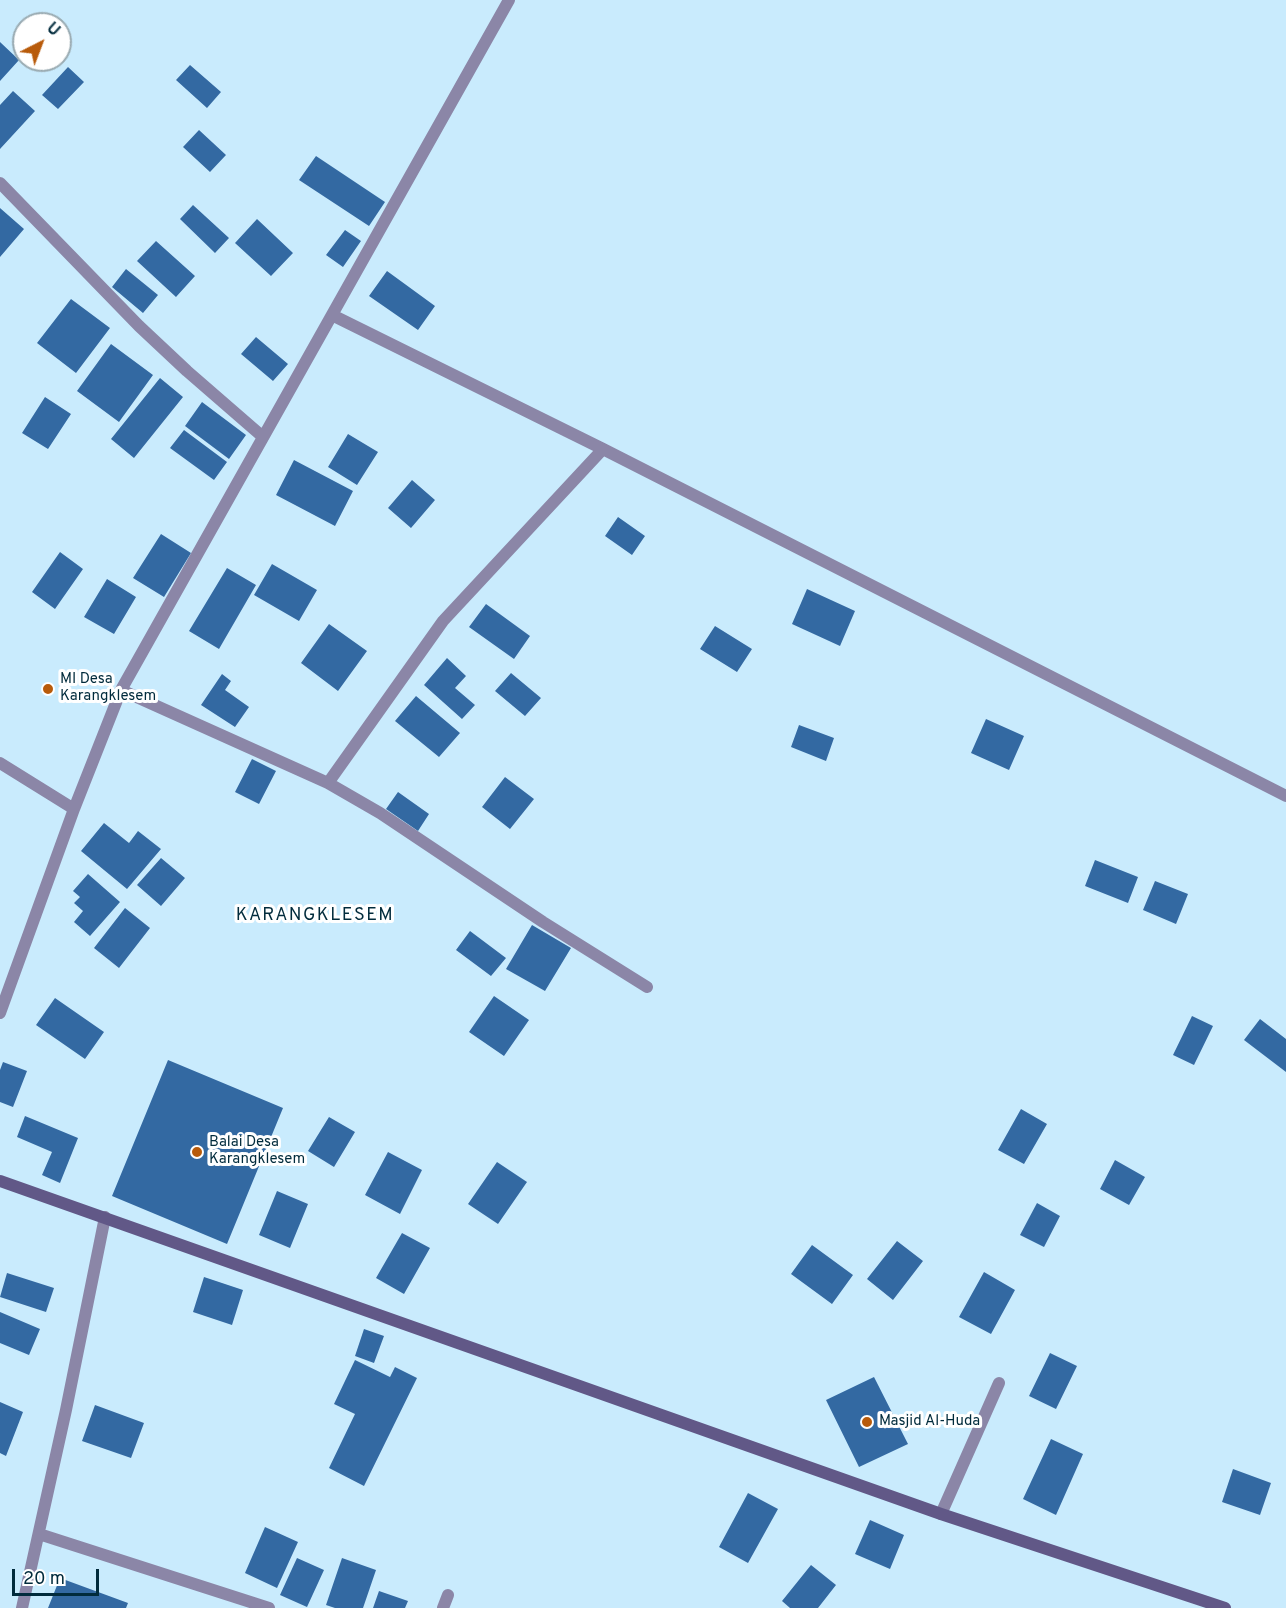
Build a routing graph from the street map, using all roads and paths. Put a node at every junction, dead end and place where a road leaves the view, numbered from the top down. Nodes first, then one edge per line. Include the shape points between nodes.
1 (509, 0) edge
2 (0, 183) edge
3 (332, 315) junction
4 (263, 437) junction
5 (603, 449) junction
6 (121, 690) junction
7 (0, 764) edge
8 (328, 783) junction
9 (1286, 796) edge
10 (74, 809) junction
11 (647, 987) dead end
12 (0, 1013) edge
13 (0, 1181) edge
14 (105, 1217) junction
15 (999, 1383) dead end
16 (941, 1514) junction
17 (39, 1534) junction
18 (448, 1595) dead end
19 (22, 1608) edge
20 (269, 1608) edge
21 (443, 1608) edge
22 (1225, 1608) edge

1 - 3 street
2 - 4 street via 139,326
3 - 4 street
3 - 5 street
4 - 6 street
5 - 8 street via 442,621
5 - 9 street
6 - 8 street
6 - 10 street
7 - 10 street
8 - 11 street
10 - 12 street
13 - 14 street
14 - 16 street
14 - 17 street
15 - 16 street
16 - 22 street
17 - 19 street
17 - 20 street
18 - 21 street

